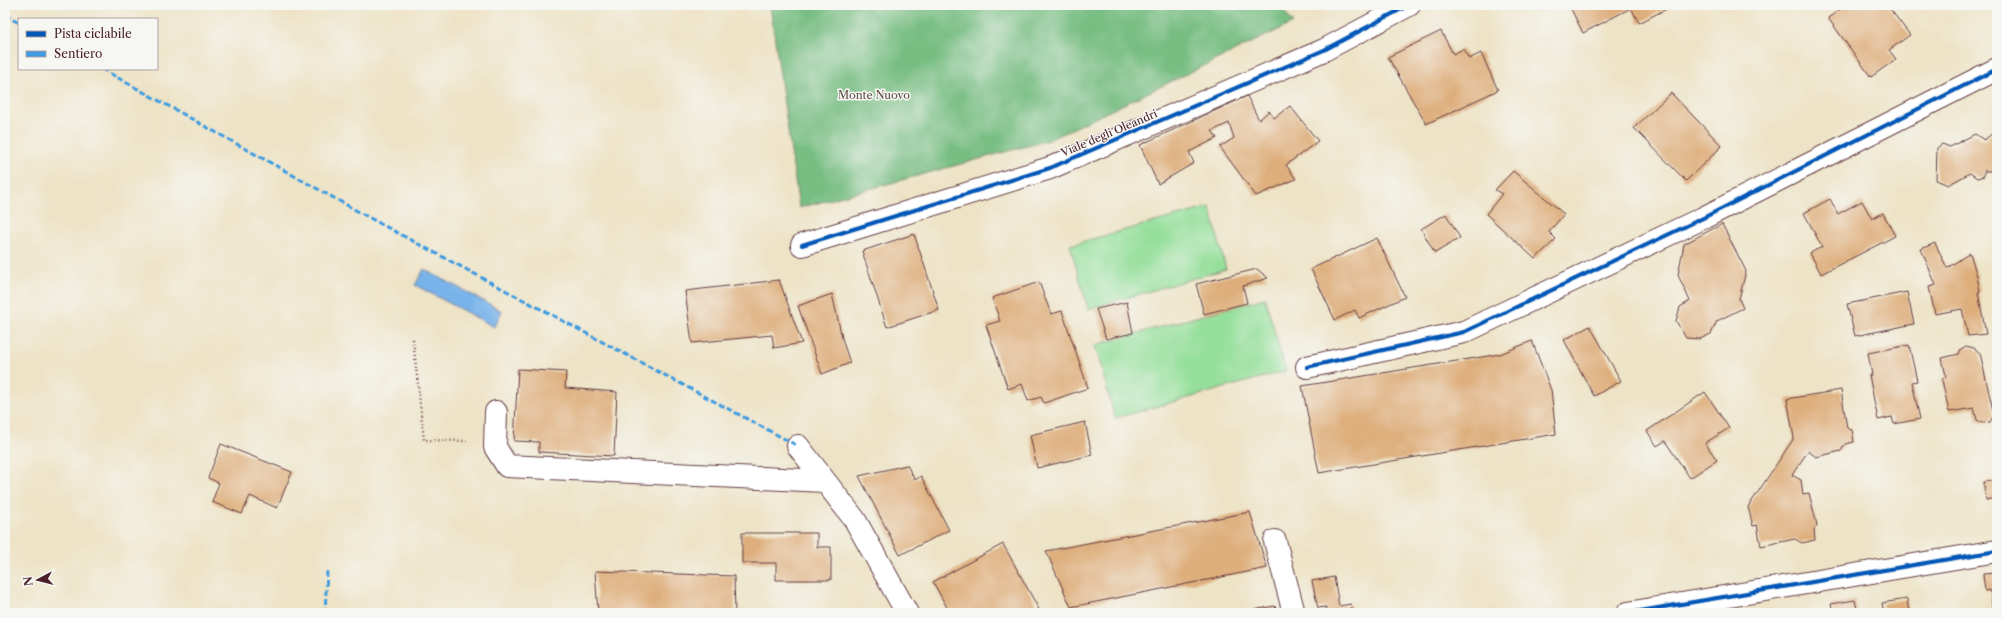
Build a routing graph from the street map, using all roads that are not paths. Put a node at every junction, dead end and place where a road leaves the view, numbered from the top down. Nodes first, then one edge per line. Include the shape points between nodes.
1 (1409, 5) edge
2 (1997, 69) edge
3 (802, 245) dead end
4 (1307, 367) dead end
5 (496, 412) dead end
6 (798, 446) dead end
7 (824, 481) junction
8 (1275, 541) dead end
9 (1997, 551) edge
10 (907, 613) edge
11 (1294, 613) edge
12 (1628, 613) edge

1 - 3 street, Viale degli Oleandri via 1324,50 1050,168
2 - 4 street via 1703,218 1464,332
5 - 7 street via 495,447 507,466
6 - 7 street
7 - 10 street via 855,520
8 - 11 street
9 - 12 street

